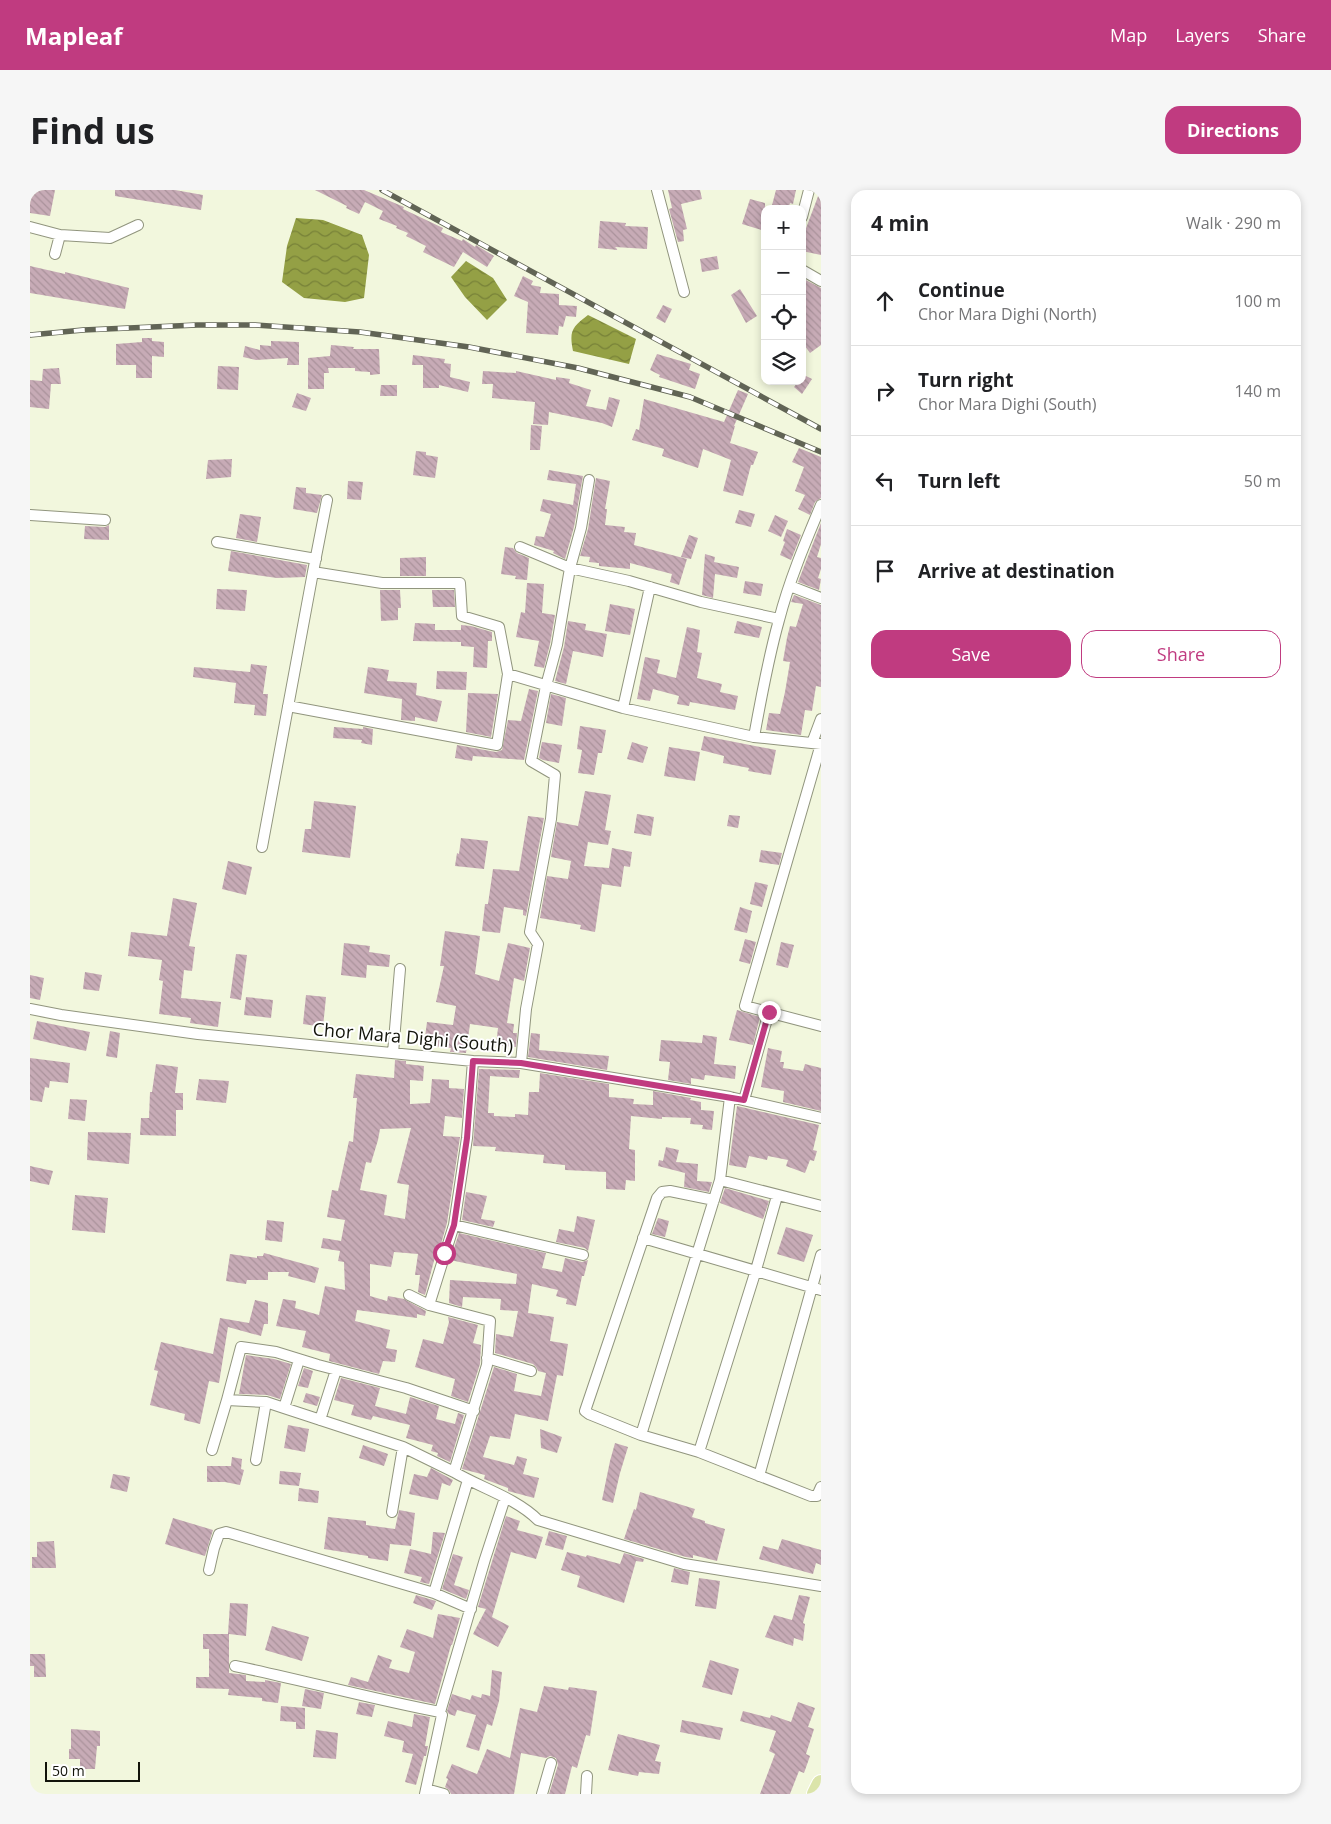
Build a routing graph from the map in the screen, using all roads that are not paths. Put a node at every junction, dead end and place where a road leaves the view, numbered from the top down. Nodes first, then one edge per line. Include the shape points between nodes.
1 (657, 190) edge
2 (809, 190) edge
3 (805, 205) edge
4 (138, 225) dead end
5 (30, 227) edge
6 (60, 235) junction
7 (55, 254) dead end
8 (806, 272) edge
9 (821, 281) edge
10 (684, 292) dead end
11 (589, 480) dead end
12 (327, 500) dead end
13 (821, 505) edge
14 (30, 515) edge
15 (105, 520) dead end
16 (217, 542) dead end
17 (520, 547) dead end
18 (316, 559) junction
19 (570, 568) junction
20 (313, 572) junction
21 (790, 586) junction
22 (650, 587) junction
23 (821, 598) edge
24 (779, 619) junction
25 (508, 674) junction
26 (546, 686) junction
27 (288, 706) junction
28 (623, 708) junction
29 (821, 719) edge
30 (754, 737) junction
31 (812, 743) junction
32 (262, 847) dead end
33 (400, 969) dead end
34 (30, 1009) edge
35 (769, 1012) junction
36 (821, 1026) edge
37 (393, 1053) junction
38 (473, 1061) junction
39 (521, 1063) junction
40 (730, 1097) junction
41 (744, 1100) junction
42 (821, 1118) edge
43 (720, 1180) junction
44 (777, 1196) junction
45 (714, 1200) junction
46 (821, 1206) edge
47 (454, 1225) junction
48 (643, 1238) junction
49 (696, 1254) junction
50 (583, 1255) dead end
51 (821, 1255) edge
52 (756, 1270) junction
53 (816, 1289) edge
54 (409, 1295) dead end
55 (429, 1305) junction
56 (487, 1358) junction
57 (299, 1360) junction
58 (336, 1370) junction
59 (531, 1371) dead end
60 (227, 1400) junction
61 (266, 1402) junction
62 (284, 1408) junction
63 (474, 1411) junction
64 (320, 1420) junction
65 (641, 1435) junction
66 (404, 1447) junction
67 (212, 1450) dead end
68 (699, 1452) junction
69 (256, 1460) dead end
70 (454, 1472) junction
71 (759, 1476) junction
72 (468, 1480) junction
73 (821, 1487) edge
74 (505, 1498) junction
75 (392, 1512) dead end
76 (209, 1570) dead end
77 (821, 1586) edge
78 (434, 1594) junction
79 (471, 1609) junction
80 (234, 1666) dead end
81 (442, 1715) dead end
82 (551, 1763) dead end
83 (587, 1776) dead end
84 (821, 1784) edge
85 (425, 1792) edge
86 (444, 1794) edge
87 (542, 1794) edge
88 (586, 1794) edge
89 (816, 1794) edge

1 - 10 street
2 - 3 street
4 - 6 street via 110,238
5 - 6 street
6 - 7 street
8 - 9 street
11 - 19 street
12 - 18 street
13 - 21 street
14 - 15 street
16 - 18 street
17 - 19 street
18 - 20 street
19 - 22 street
19 - 26 street via 557,645
20 - 25 street via 382,583 460,583 462,616 499,627
20 - 27 street
21 - 23 street
21 - 24 street
22 - 24 street
22 - 28 street
24 - 30 street
25 - 26 street
25 - 27 street via 497,745
26 - 28 street
26 - 39 street via 531,761 555,775 552,819 530,932 538,944 526,1008
27 - 32 street
28 - 30 street
29 - 31 street
30 - 31 street
31 - 35 street via 821,744 745,1006
33 - 37 street
34 - 37 street, Chor Mara Dighi (South) via 198,1034
35 - 36 street
35 - 41 street
37 - 38 street, Chor Mara Dighi (South)
38 - 39 street, Chor Mara Dighi (South)
38 - 47 street via 467,1138
39 - 40 street, Chor Mara Dighi (South)
40 - 41 street, Chor Mara Dighi (South)
40 - 43 street
41 - 42 street, Chor Mara Dighi (South)
43 - 44 street
43 - 45 street
44 - 46 street
44 - 52 street
45 - 48 street via 662,1192
45 - 49 street
47 - 50 street
47 - 55 street
48 - 49 street
48 - 65 street via 585,1410
49 - 52 street
49 - 65 street
51 - 53 street
52 - 53 street
52 - 68 street
53 - 71 street
54 - 55 street
55 - 56 street via 490,1321
56 - 59 street
56 - 63 street
57 - 58 street
57 - 60 street via 276,1352 241,1347
57 - 62 street
58 - 63 street via 406,1388
58 - 64 street
60 - 61 street
60 - 67 street
61 - 62 street
61 - 69 street
62 - 64 street
63 - 70 street
64 - 66 street
65 - 68 street
66 - 70 street
66 - 75 street
68 - 71 street
70 - 72 street
71 - 73 street via 812,1496 817,1496
72 - 74 street
72 - 78 street
74 - 77 street via 528,1509 538,1520 684,1564
74 - 79 street
76 - 78 street via 219,1534 226,1532
78 - 79 street
79 - 80 street via 440,1712
81 - 85 street
82 - 87 street
83 - 88 street
84 - 89 highway
85 - 86 street

